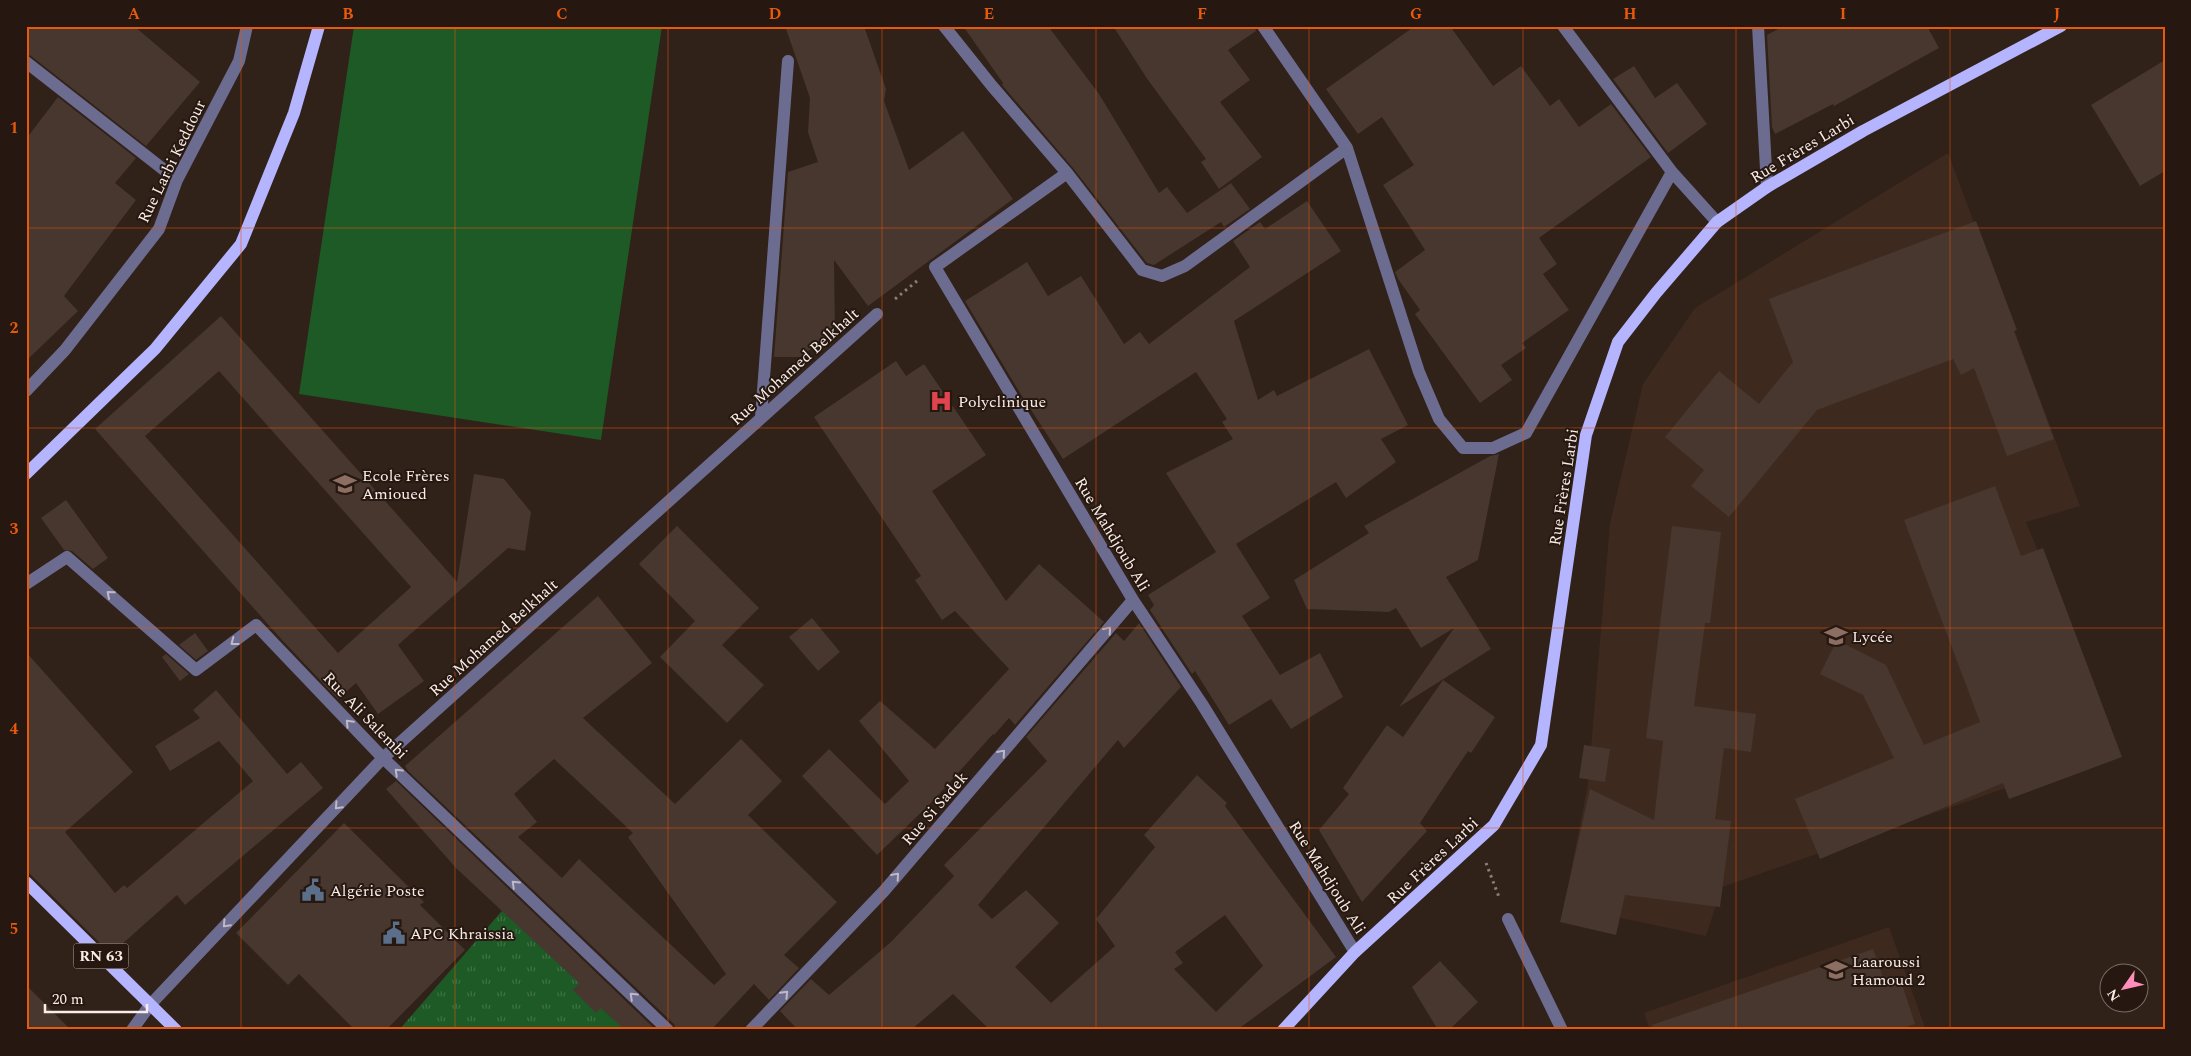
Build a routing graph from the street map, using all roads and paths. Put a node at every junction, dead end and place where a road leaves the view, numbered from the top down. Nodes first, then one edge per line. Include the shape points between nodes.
1 (247, 26) edge
2 (319, 26) edge
3 (944, 26) edge
4 (1263, 26) edge
5 (1563, 26) edge
6 (1758, 26) edge
7 (2062, 26) edge
8 (788, 61) dead end
9 (26, 62) edge
10 (1347, 148) junction
11 (1672, 172) junction
12 (1067, 173) junction
13 (177, 180) junction
14 (1767, 187) junction
15 (1718, 222) junction
16 (934, 267) junction
17 (877, 314) joint
18 (26, 391) edge
19 (761, 417) junction
20 (26, 474) edge
21 (26, 584) edge
22 (1133, 600) junction
23 (383, 758) junction
24 (1477, 842) junction
25 (26, 882) edge
26 (1508, 919) joint
27 (1355, 952) junction
28 (150, 1005) junction
29 (132, 1030) edge
30 (176, 1030) edge
31 (668, 1030) edge
32 (751, 1030) edge
33 (1283, 1030) edge
34 (1562, 1030) edge

1 - 13 street, Rue Larbi Keddour via 239,61
2 - 20 main road via 294,113 241,244 156,349
3 - 12 street
4 - 10 street
5 - 11 street
6 - 14 street
7 - 14 main road, Rue Frères Larbi via 1862,131
8 - 19 street
9 - 13 street
10 - 11 street via 1419,372 1439,419 1463,448 1493,448 1526,433
10 - 12 street via 1185,266 1162,276 1142,270
11 - 15 street
12 - 16 street
13 - 18 street, Rue Larbi Keddour via 159,229 65,350
14 - 15 main road, Rue Frères Larbi
15 - 24 main road, Rue Frères Larbi via 1618,342 1586,436 1540,745 1494,824
16 - 17 path
16 - 22 street, Rue Mahdjoub Ali
17 - 19 street, Rue Mohamed Belkhalt
19 - 23 street, Rue Mohamed Belkhalt
23 -> 21 street, Rue Ali Salembi via 256,625 196,670 67,557
22 - 27 street, Rue Mahdjoub Ali via 1202,704
32 -> 22 street, Rue Si Sadek via 884,890
23 -> 28 street, Rue Mohamed Belkhalt
31 -> 23 street, Rue Ali Salembi
24 - 26 path
24 - 27 main road, Rue Frères Larbi
25 - 28 main road, RN 63
26 - 34 street
27 - 33 main road, Rue Frères Larbi
28 - 29 street, Rue Mohamed Belkhalt
28 - 30 main road, RN 63

